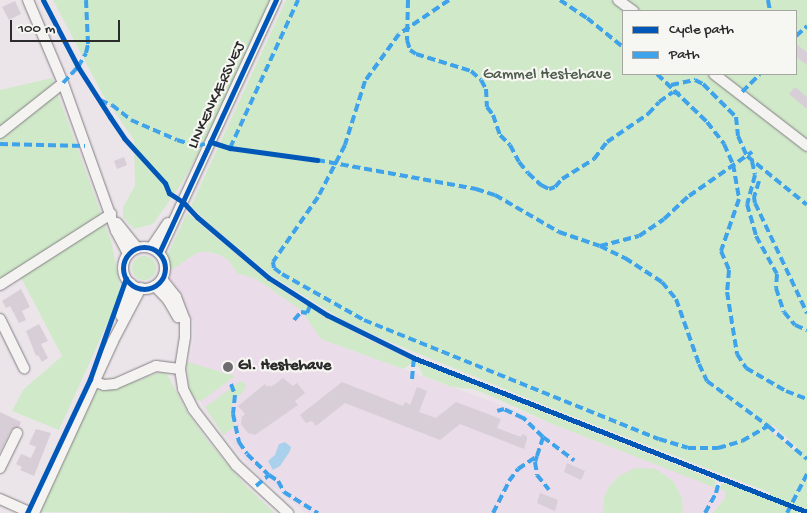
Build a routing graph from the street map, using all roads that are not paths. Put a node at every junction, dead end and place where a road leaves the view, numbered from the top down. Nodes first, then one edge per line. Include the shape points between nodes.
1 (28, 0) edge
2 (276, 0) edge
3 (618, 0) edge
4 (632, 10) edge
5 (715, 75) edge
6 (63, 83) junction
7 (0, 134) edge
8 (807, 146) edge
9 (111, 214) junction
10 (133, 251) junction
11 (155, 251) junction
12 (158, 283) junction
13 (0, 285) edge
14 (136, 286) junction
15 (0, 319) edge
16 (24, 368) dead end
17 (180, 369) junction
18 (95, 382) junction
19 (17, 433) dead end
20 (0, 468) edge
21 (0, 499) edge
22 (32, 513) edge
23 (288, 513) edge

1 - 6 street
2 - 11 street, LINKENKÆRSVEJ via 183,202
3 - 4 street
5 - 8 street
6 - 7 street
6 - 9 street
9 - 10 street
9 - 13 street
10 - 11 street
10 - 14 street via 125,260 124,272
11 - 12 street via 165,266
12 - 14 street
12 - 17 street via 174,309 185,337
14 - 18 street
15 - 16 street
17 - 18 street via 156,366 115,384 104,386
17 - 23 street via 190,402 211,434 256,486
18 - 22 street
19 - 20 street
21 - 22 street

